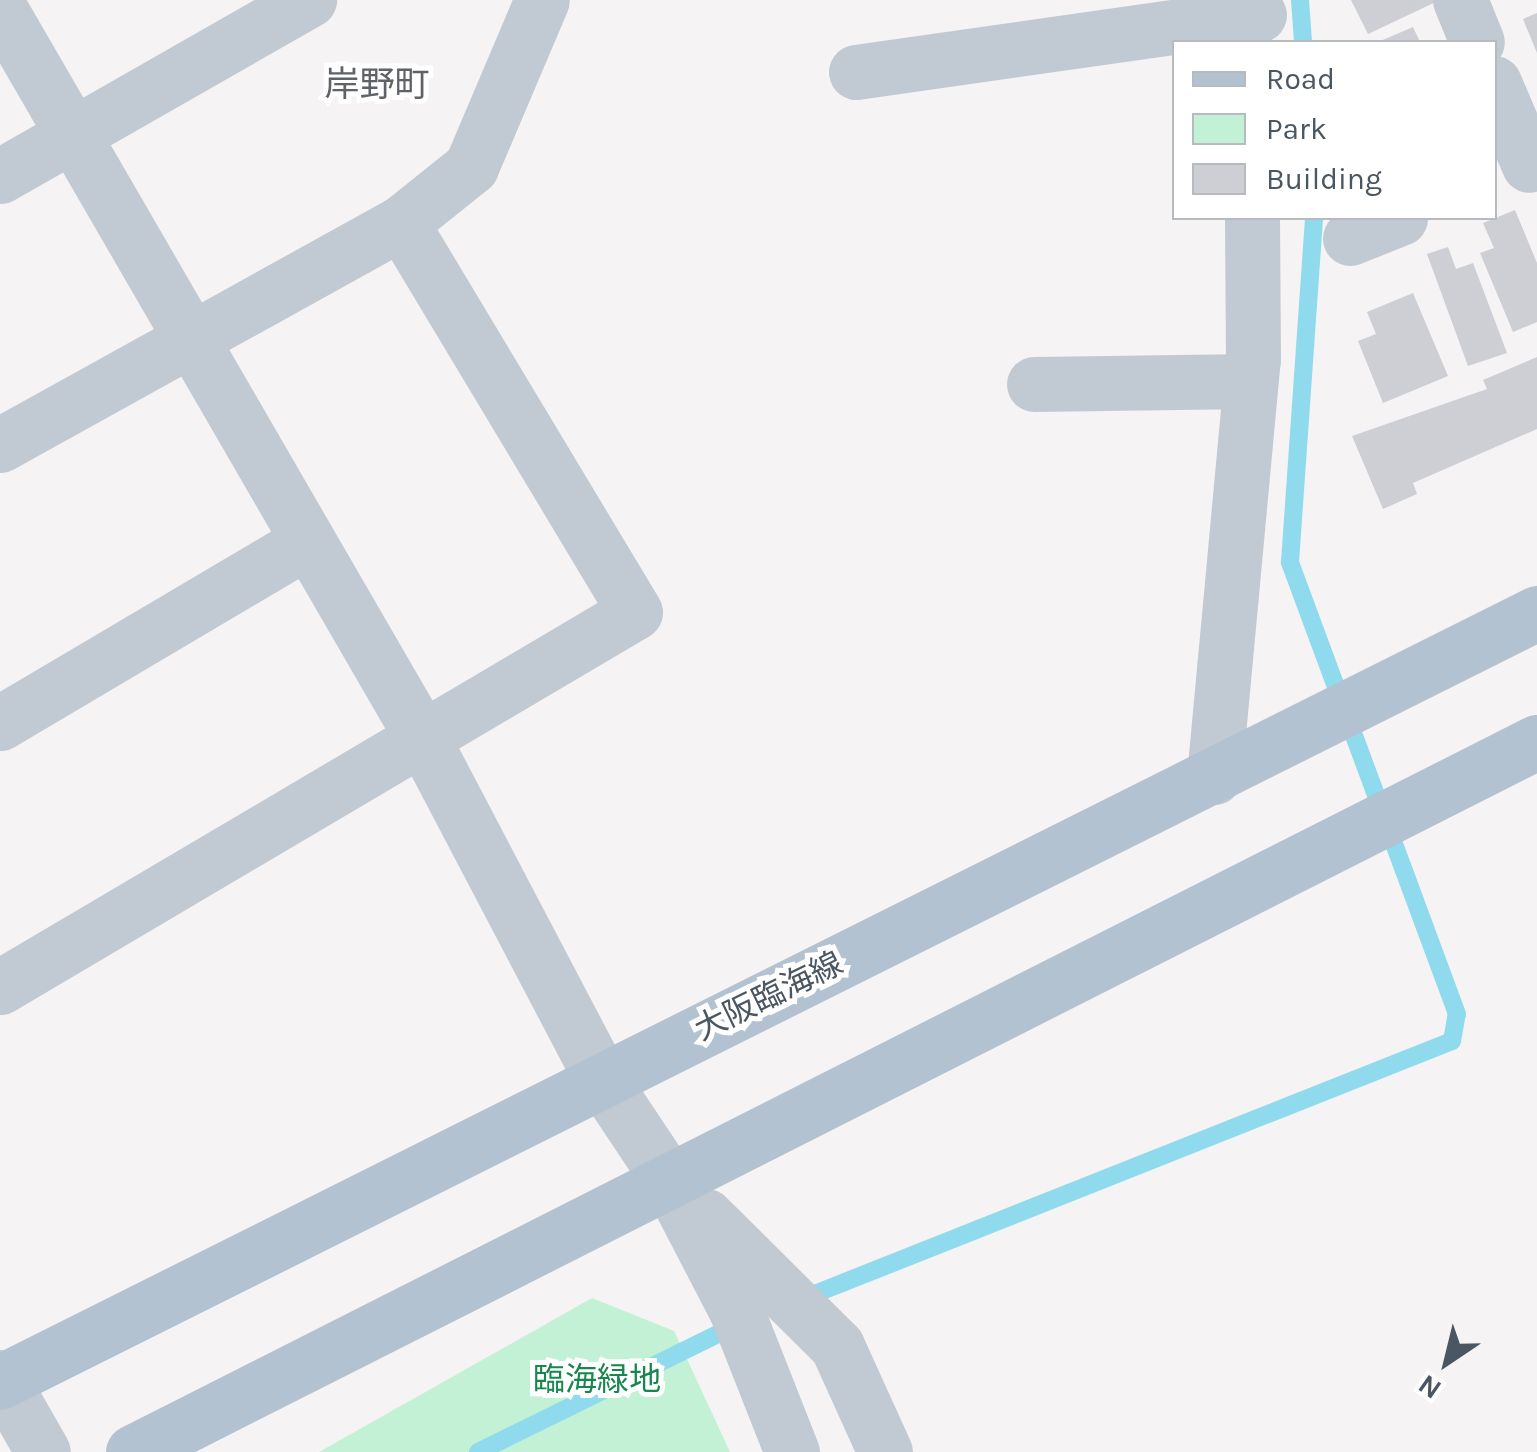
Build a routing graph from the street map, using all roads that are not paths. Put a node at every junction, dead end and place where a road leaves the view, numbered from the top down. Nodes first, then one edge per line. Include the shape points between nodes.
1 (309, 0) edge
2 (542, 0) edge
3 (1460, 0) edge
4 (0, 9) edge
5 (1258, 19) edge
6 (1477, 40) edge
7 (856, 72) dead end
8 (1497, 93) edge
9 (72, 135) junction
10 (1520, 168) edge
11 (0, 176) edge
12 (1252, 220) edge
13 (1395, 220) edge
14 (401, 223) junction
15 (1350, 238) dead end
16 (186, 335) junction
17 (1250, 381) junction
18 (1034, 384) dead end
19 (0, 445) edge
20 (303, 544) junction
21 (1537, 613) edge
22 (0, 722) edge
23 (424, 741) junction
24 (1537, 742) edge
25 (1214, 777) junction
26 (0, 986) edge
27 (602, 1080) junction
28 (668, 1179) junction
29 (1, 1380) edge
30 (44, 1452) edge
31 (133, 1452) edge
32 (792, 1452) edge
33 (885, 1452) edge

1 - 9 street
2 - 14 street via 471,168
3 - 6 street
4 - 9 street
5 - 7 street
8 - 10 street
9 - 11 street
9 - 16 street
12 - 17 street
13 - 15 street
14 - 16 street
14 - 23 street via 635,612
16 - 19 street
16 - 20 street
17 - 18 street
17 - 25 street
20 - 22 street
20 - 23 street
21 - 25 main road, 大阪臨海線
23 - 26 street
23 - 27 street
24 - 28 main road
25 - 27 main road, 大阪臨海線
27 - 28 street
27 - 29 main road, 大阪臨海線
28 - 31 main road
28 - 32 street via 736,1310
28 - 33 street via 836,1346
29 - 30 street

